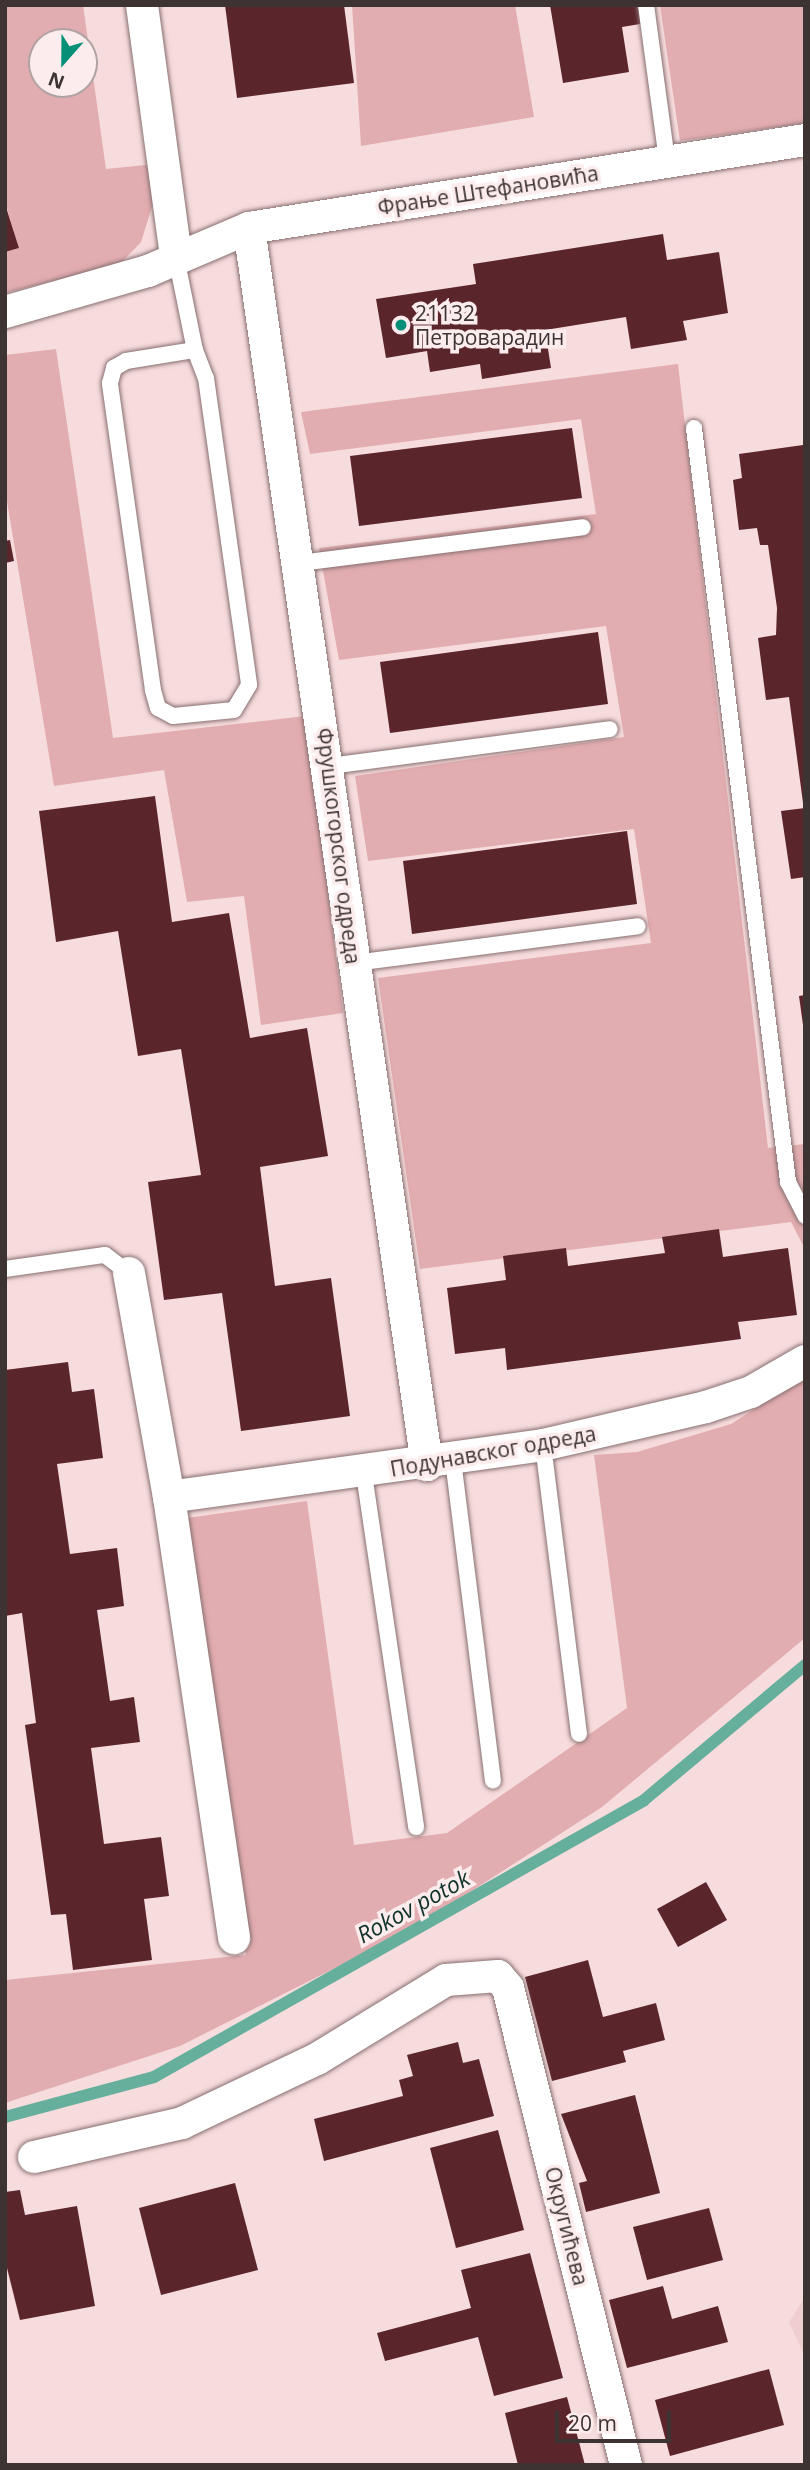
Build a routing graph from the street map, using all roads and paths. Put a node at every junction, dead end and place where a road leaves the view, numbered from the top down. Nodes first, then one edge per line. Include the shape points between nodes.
1 (142, 5) edge
2 (646, 5) edge
3 (805, 140) edge
4 (667, 161) junction
5 (249, 228) junction
6 (176, 257) junction
7 (5, 312) edge
8 (195, 351) junction
9 (694, 428) dead end
10 (583, 527) dead end
11 (300, 563) junction
12 (610, 729) dead end
13 (330, 766) junction
14 (638, 926) dead end
15 (355, 963) junction
16 (805, 1216) edge
17 (5, 1269) edge
18 (129, 1273) joint
19 (805, 1361) edge
20 (543, 1445) junction
21 (440, 1462) junction
22 (364, 1475) junction
23 (169, 1497) junction
24 (579, 1734) dead end
25 (493, 1781) dead end
26 (416, 1827) dead end
27 (234, 1938) dead end
28 (34, 2157) dead end
29 (626, 2465) edge

1 - 6 street
2 - 4 lane
3 - 4 street, Фрање Штефановића
4 - 5 street, Фрање Штефановића
5 - 6 street, Фрање Штефановића
5 - 11 street, Фрушкогорског одреда
6 - 7 street, Фрање Штефановића
6 - 8 lane
8 - 8 lane via 126,361 114,368 110,383 153,690 158,708 173,716 234,710 248,685 206,378
9 - 16 lane via 788,1182
10 - 11 lane
11 - 13 street, Фрушкогорског одреда
12 - 13 lane
13 - 15 street, Фрушкогорског одреда
14 - 15 lane
15 - 21 street, Фрушкогорског одреда
17 - 18 lane via 105,1255
18 - 23 street
19 - 20 street, Подунавског одреда via 751,1392 706,1407
20 - 21 street, Подунавског одреда
20 - 24 lane
21 - 22 street, Подунавског одреда
21 - 25 lane
22 - 23 street, Подунавског одреда
22 - 26 lane
23 - 27 street
28 - 29 street, Округићева via 182,2123 317,2059 446,1980 484,1973 508,1987

